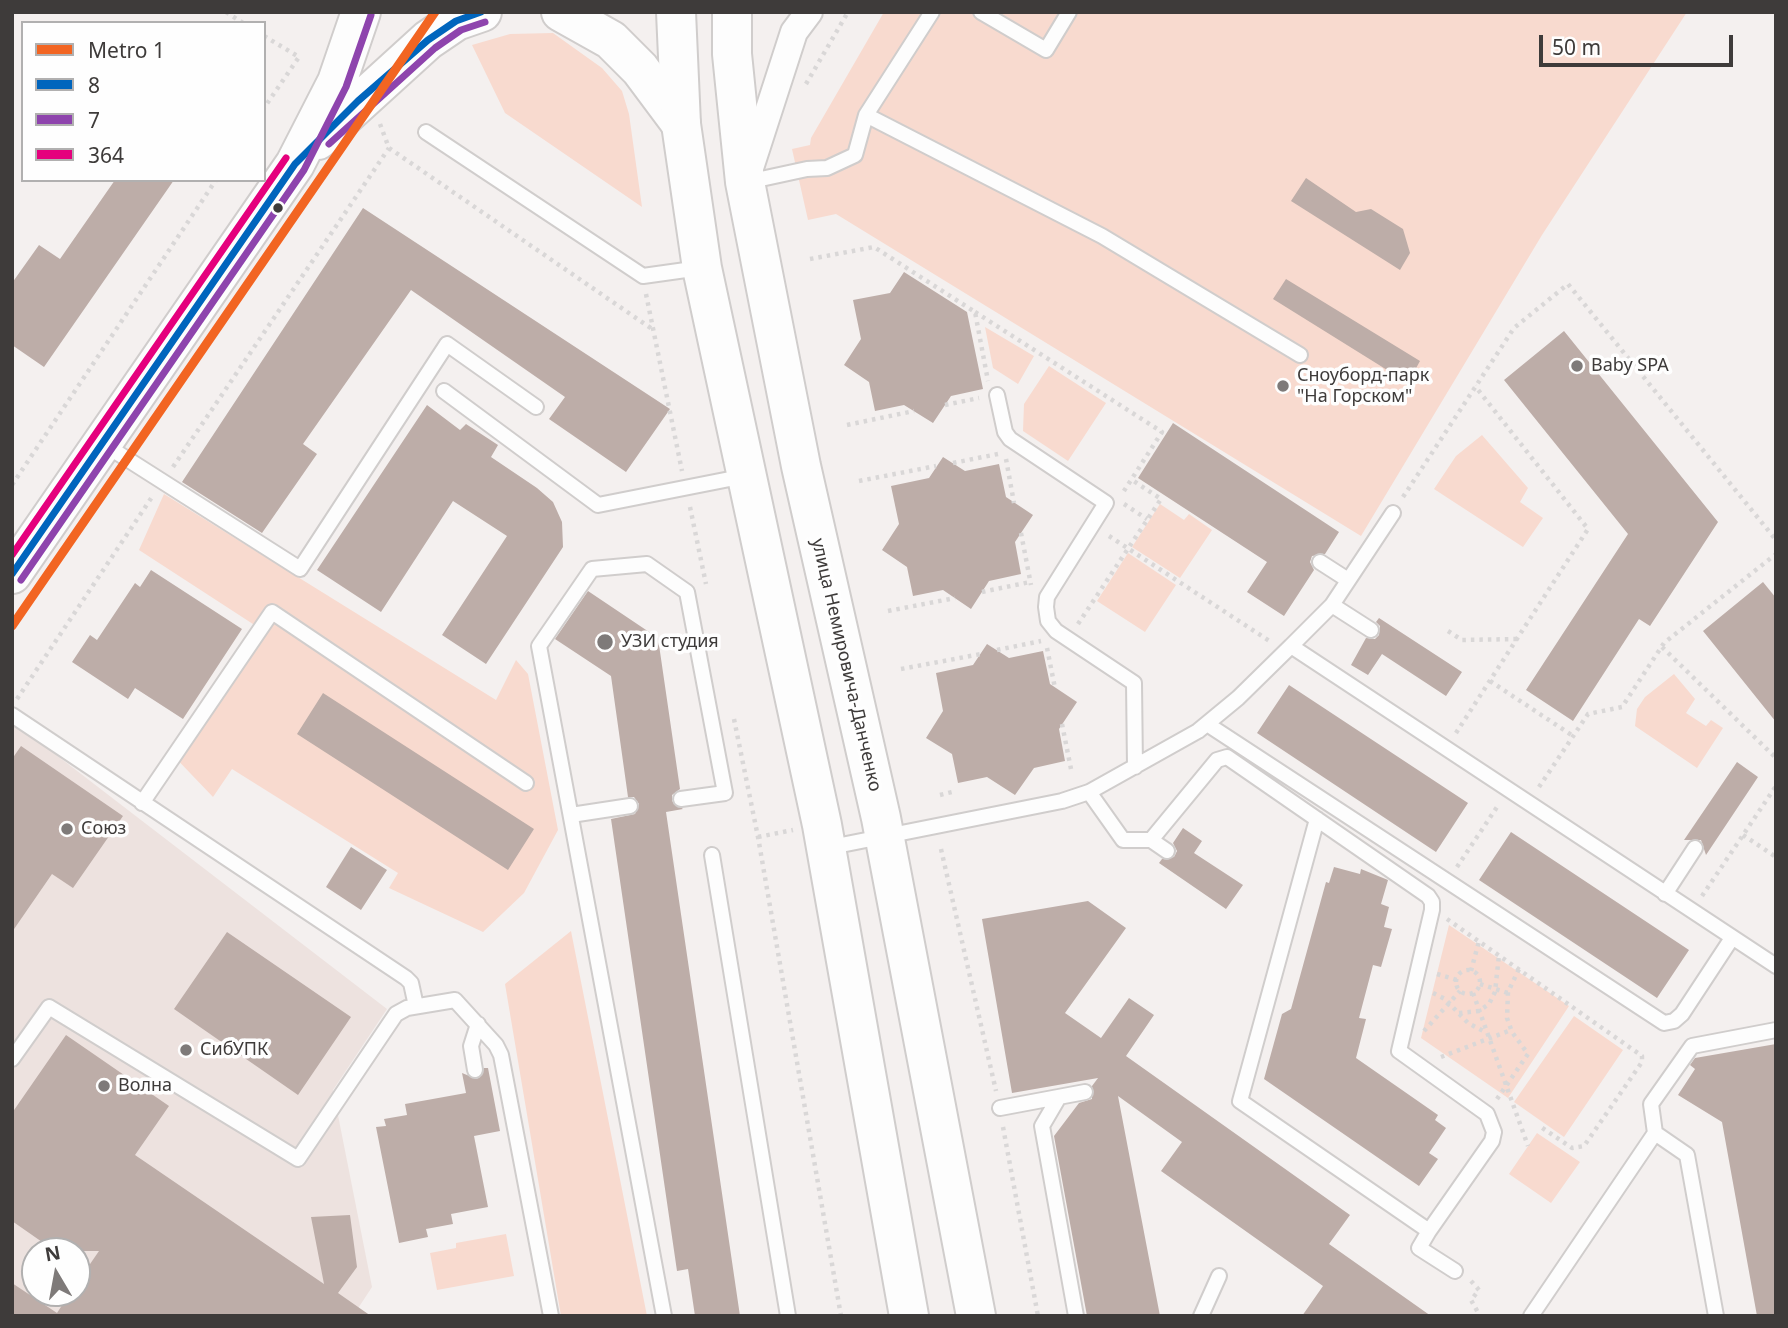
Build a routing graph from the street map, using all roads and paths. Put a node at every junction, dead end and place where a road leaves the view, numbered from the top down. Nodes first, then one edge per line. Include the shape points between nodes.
1 (361, 12) edge
2 (482, 12) edge
3 (561, 12) edge
4 (676, 12) edge
5 (732, 12) edge
6 (809, 12) edge
7 (848, 12) edge
8 (932, 12) edge
9 (981, 12) edge
10 (1069, 12) edge
11 (266, 37) edge
12 (801, 93) dead end
13 (266, 105) edge
14 (866, 115) junction
15 (380, 123) dead end
16 (681, 124) junction
17 (426, 132) dead end
18 (389, 148) junction
19 (295, 163) junction
20 (215, 182) edge
21 (746, 182) junction
22 (810, 259) dead end
23 (702, 268) junction
24 (975, 312) junction
25 (652, 329) dead end
26 (1300, 355) dead end
27 (1475, 386) junction
28 (444, 391) dead end
29 (990, 392) junction
30 (945, 405) dead end
31 (536, 407) dead end
32 (914, 411) dead end
33 (847, 425) dead end
34 (101, 443) junction
35 (1002, 444) dead end
36 (1004, 453) junction
37 (953, 463) dead end
38 (936, 467) dead end
39 (748, 476) junction
40 (1132, 480) junction
41 (859, 481) dead end
42 (162, 482) junction
43 (12, 485) edge
44 (1118, 500) dead end
45 (1014, 503) dead end
46 (1393, 513) joint
47 (1093, 526) junction
48 (1776, 540) edge
49 (1128, 548) junction
50 (1776, 554) edge
51 (1320, 562) dead end
52 (12, 573) edge
53 (1348, 580) junction
54 (1030, 582) dead end
55 (982, 592) dead end
56 (955, 598) dead end
57 (1332, 605) junction
58 (888, 611) dead end
59 (1371, 630) dead end
60 (1448, 631) dead end
61 (1068, 639) junction
62 (1518, 639) junction
63 (1662, 648) junction
64 (1288, 649) junction
65 (997, 650) dead end
66 (981, 654) dead end
67 (901, 669) dead end
68 (1490, 681) junction
69 (1055, 688) dead end
70 (12, 706) edge
71 (12, 715) edge
72 (1062, 724) dead end
73 (1207, 724) junction
74 (1573, 736) junction
75 (1446, 748) junction
76 (1776, 758) edge
77 (1136, 768) junction
78 (1071, 769) dead end
79 (526, 783) dead end
80 (1776, 786) edge
81 (1508, 790) junction
82 (953, 792) dead end
83 (1089, 792) junction
84 (940, 795) dead end
85 (681, 799) dead end
86 (142, 803) junction
87 (1528, 803) junction
88 (630, 806) dead end
89 (571, 815) junction
90 (1317, 820) junction
91 (1743, 835) junction
92 (884, 837) junction
93 (1151, 840) junction
94 (826, 848) junction
95 (1695, 848) dead end
96 (941, 849) dead end
97 (1167, 851) dead end
98 (712, 855) dead end
99 (1776, 857) edge
100 (1447, 882) junction
101 (1665, 894) junction
102 (1432, 909) junction
103 (1692, 912) junction
104 (1732, 938) junction
105 (1479, 941) junction
106 (1499, 955) junction
107 (1776, 966) edge
108 (1519, 969) junction
109 (1471, 971) junction
110 (1480, 984) junction
111 (1496, 989) junction
112 (1429, 991) dead end
113 (1460, 991) junction
114 (1473, 993) junction
115 (1508, 993) junction
116 (1449, 1003) junction
117 (416, 1006) junction
118 (1479, 1011) junction
119 (1459, 1013) junction
120 (478, 1024) junction
121 (1511, 1030) junction
122 (1776, 1030) edge
123 (1488, 1036) junction
124 (1416, 1040) dead end
125 (12, 1059) edge
126 (1418, 1066) junction
127 (475, 1070) dead end
128 (1506, 1086) junction
129 (1085, 1092) dead end
130 (1059, 1097) junction
131 (1000, 1108) junction
132 (1487, 1114) junction
133 (1541, 1127) dead end
134 (1655, 1133) junction
135 (1528, 1146) dead end
136 (1429, 1231) junction
137 (1460, 1273) joint
138 (1219, 1276) dead end
139 (551, 1316) edge
140 (664, 1316) edge
141 (788, 1316) edge
142 (909, 1316) edge
143 (976, 1316) edge
144 (1038, 1316) edge
145 (1076, 1316) edge
146 (1201, 1316) edge
147 (1480, 1316) edge
148 (1531, 1316) edge
149 (1716, 1316) edge

1 - 19 main road via 337,82
2 - 19 main road via 456,21 428,40
3 - 16 main road via 611,40 640,69
4 - 16 main road
5 - 21 main road, улица Немировича-Данченко
6 - 21 street via 794,32
7 - 12 path
8 - 14 lane
9 - 10 lane via 1046,50
11 - 13 path via 299,57
14 - 21 lane via 855,155 827,168
14 - 26 lane via 1101,236
15 - 18 path
16 - 23 main road
17 - 23 lane via 643,276
18 - 25 path
18 - 42 path
19 - 34 main road
20 - 43 path
21 - 92 main road, улица Немировича-Данченко via 801,466
22 - 24 path via 874,247
23 - 39 main road
24 - 29 path
24 - 40 path via 1162,432
27 - 46 path
27 - 48 path via 1514,328 1569,284
27 - 62 path via 1588,529
28 - 39 lane via 598,505
29 - 30 path
29 - 47 lane via 1006,436 1106,503
31 - 42 lane via 447,344 300,569
32 - 33 path
34 - 42 lane
34 - 52 main road
35 - 36 path
36 - 37 path
36 - 45 path
38 - 41 path
39 - 94 main road
40 - 44 path
40 - 49 path via 1161,499
42 - 70 path
46 - 53 lane
47 - 49 path
47 - 61 lane via 1045,602 1051,626
49 - 61 path
49 - 64 path
50 - 63 path
51 - 53 lane
53 - 57 lane
54 - 55 path
56 - 58 path
57 - 59 lane
57 - 64 lane
60 - 62 path via 1462,640
61 - 77 lane via 1134,683
62 - 68 path
63 - 74 path via 1622,707 1588,714
63 - 76 path
64 - 73 lane
64 - 75 lane
65 - 69 path via 1046,640
66 - 67 path
68 - 74 path
68 - 75 path
71 - 86 lane
72 - 78 path
73 - 77 lane
73 - 100 lane
74 - 87 path
75 - 81 lane
77 - 83 lane
79 - 86 lane via 272,612
80 - 91 path
81 - 87 lane
81 - 100 path
82 - 84 path
83 - 92 lane
83 - 93 lane via 1123,840
85 - 89 lane via 725,793 687,592 647,564 592,569 539,646
86 - 117 lane via 406,978
87 - 101 lane
88 - 89 lane
89 - 140 lane
90 - 93 lane via 1222,757
90 - 102 lane via 1428,896
90 - 136 lane via 1240,1101
91 - 99 path
91 - 103 path
92 - 94 lane
92 - 143 main road, улица Немировича-Данченко
93 - 97 lane
94 - 142 main road
95 - 101 lane
96 - 131 path
98 - 141 lane
100 - 104 lane via 1664,1023 1682,1014
101 - 103 lane
102 - 105 path
102 - 126 lane via 1398,1047 1402,1056
103 - 104 lane
104 - 107 lane
105 - 106 path
105 - 109 path
106 - 108 path
106 - 111 path
108 - 115 path
108 - 133 path via 1642,1056 1584,1146 1572,1148
109 - 110 path
109 - 113 path via 1457,978
110 - 111 path
110 - 114 path
111 - 115 path
111 - 118 path via 1489,1004
112 - 116 path
113 - 114 path
113 - 116 path
114 - 118 path
115 - 121 path
116 - 119 path
116 - 124 path
117 - 120 lane via 455,1000
117 - 125 lane via 396,1014 298,1159 49,1007
118 - 119 path
118 - 123 path
119 - 123 path
120 - 127 lane via 471,1046
120 - 139 lane via 501,1055
121 - 123 path
121 - 128 path via 1528,1054
122 - 134 lane via 1692,1046 1651,1104
123 - 126 path
123 - 128 path
126 - 132 lane
128 - 132 path
128 - 135 path
129 - 130 lane
130 - 131 lane
130 - 145 lane via 1042,1126
131 - 144 path
132 - 136 lane via 1494,1132 1492,1141
134 - 148 lane
134 - 149 lane via 1687,1156
136 - 137 lane via 1419,1248
137 - 147 path via 1479,1290 1471,1300
138 - 146 lane

